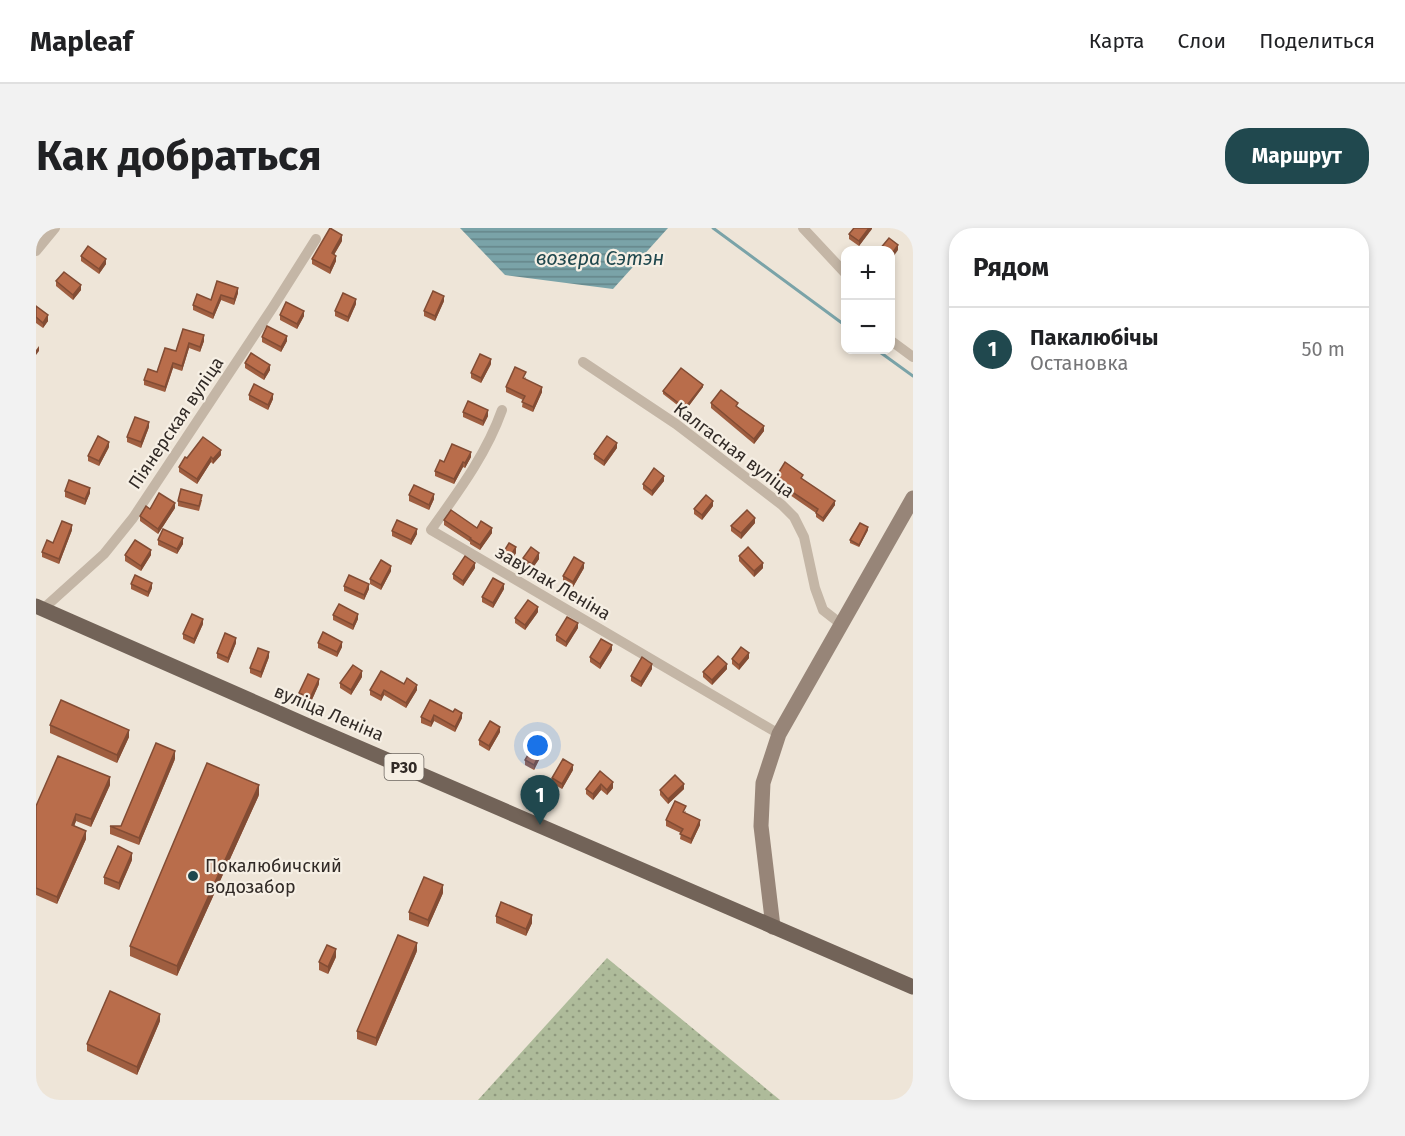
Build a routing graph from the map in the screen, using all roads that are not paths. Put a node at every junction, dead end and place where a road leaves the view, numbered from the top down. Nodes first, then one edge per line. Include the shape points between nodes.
1 (55, 228) edge
2 (802, 228) edge
3 (316, 239) dead end
4 (36, 251) edge
5 (841, 269) edge
6 (895, 343) edge
7 (913, 357) edge
8 (583, 363) dead end
9 (502, 410) dead end
10 (913, 498) edge
11 (40, 607) edge
12 (841, 624) junction
13 (779, 735) junction
14 (773, 927) junction
15 (913, 987) edge

1 - 4 street
2 - 5 street
3 - 11 street, Піянерская вуліца via 133,518 104,554
6 - 7 street
8 - 12 street, Калгасная вуліца via 676,424 794,517 804,537 823,610
9 - 13 street, завулак Леніна via 476,465 431,530
10 - 12 street
11 - 14 main road, вуліца Леніна / Р30
12 - 13 street
13 - 14 street via 762,783 761,815
14 - 15 main road, Р30

